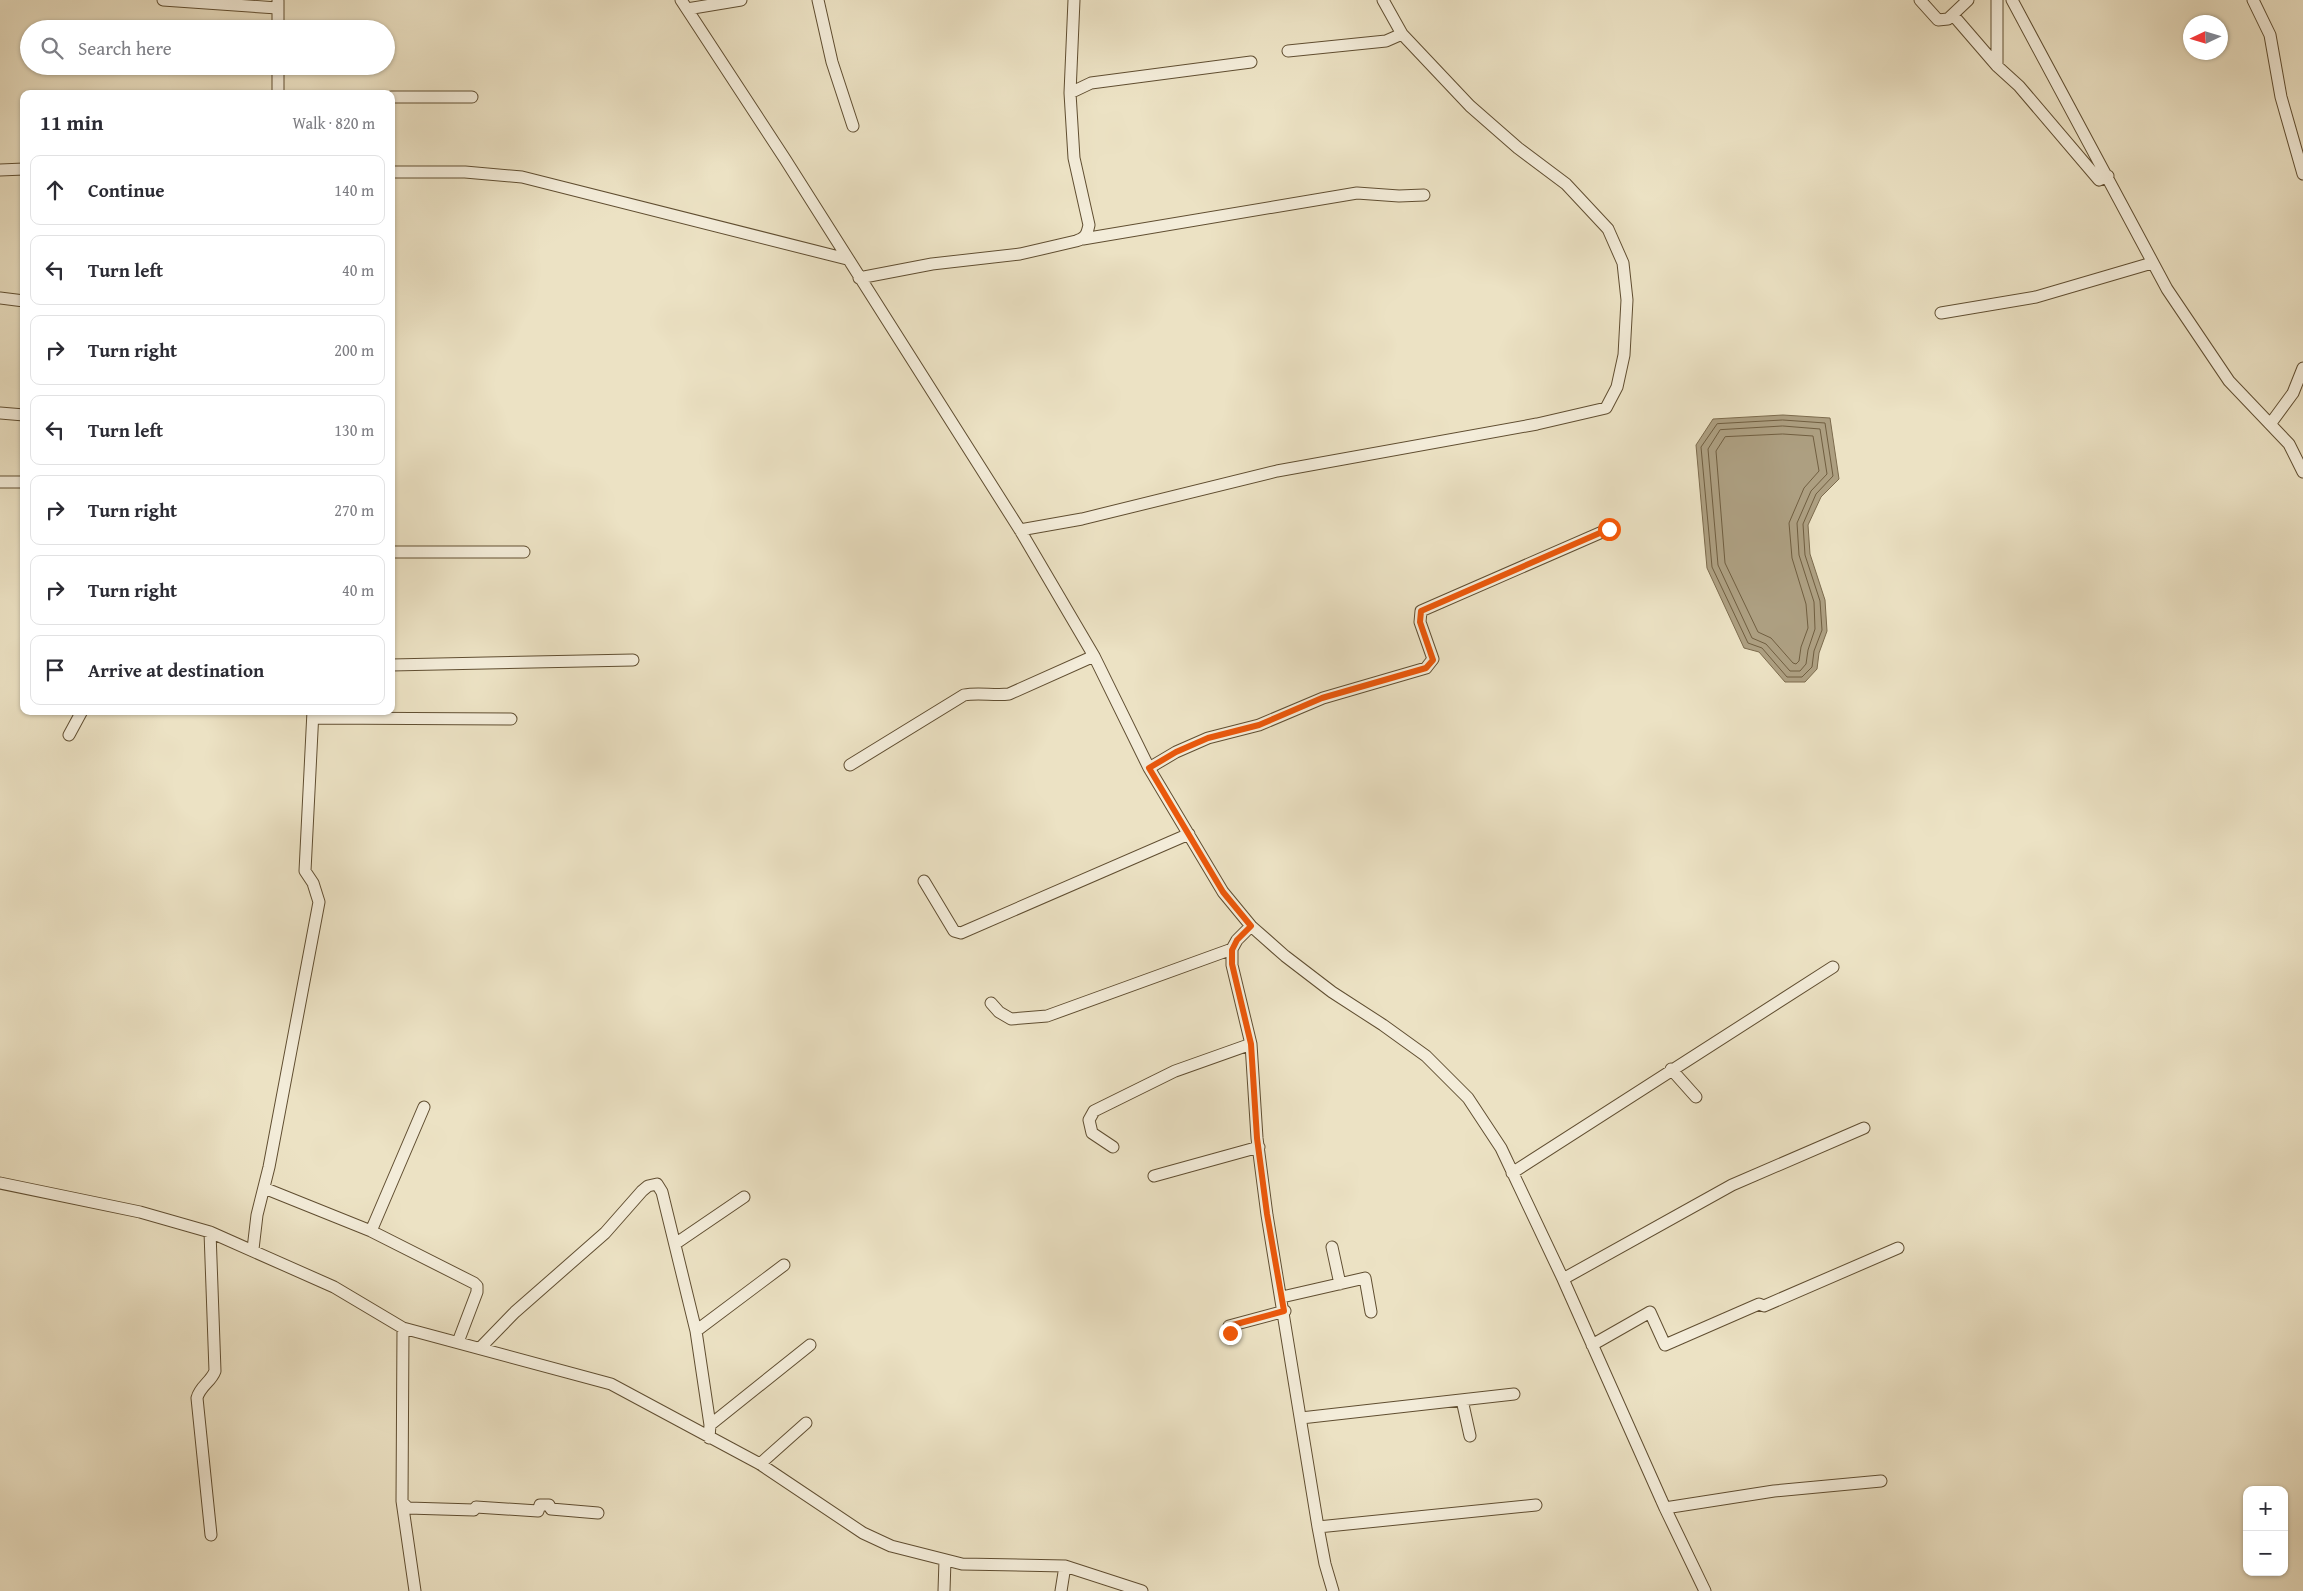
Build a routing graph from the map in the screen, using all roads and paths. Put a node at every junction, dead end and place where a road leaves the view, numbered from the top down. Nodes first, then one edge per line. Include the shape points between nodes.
1 (163, 0) edge
2 (741, 0) edge
3 (818, 0) edge
4 (1074, 0) edge
5 (1383, 0) edge
6 (1920, 0) edge
7 (1968, 0) edge
8 (1997, 0) edge
9 (2012, 0) edge
10 (2252, 0) edge
11 (278, 4) edge
12 (684, 4) edge
13 (1953, 15) junction
14 (278, 20) edge
15 (1402, 34) junction
16 (1288, 51) dead end
17 (1251, 62) dead end
18 (1997, 66) junction
19 (278, 75) edge
20 (278, 90) edge
21 (1070, 93) junction
22 (395, 97) edge
23 (472, 97) dead end
24 (853, 126) dead end
25 (2301, 156) edge
26 (20, 169) edge
27 (0, 170) edge
28 (395, 172) edge
29 (2303, 174) edge
30 (2108, 176) junction
31 (1424, 195) dead end
32 (1084, 239) junction
33 (847, 259) junction
34 (2152, 263) junction
35 (859, 278) junction
36 (0, 298) edge
37 (20, 300) edge
38 (1941, 313) dead end
39 (2303, 368) edge
40 (2298, 395) edge
41 (0, 413) edge
42 (20, 415) edge
43 (2271, 423) junction
44 (2303, 472) edge
45 (0, 482) edge
46 (20, 482) edge
47 (1609, 529) dead end
48 (1020, 530) junction
49 (395, 552) edge
50 (524, 552) dead end
51 (1094, 656) junction
52 (633, 660) dead end
53 (395, 665) edge
54 (80, 715) edge
55 (313, 715) edge
56 (510, 718) dead end
57 (68, 735) dead end
58 (850, 765) dead end
59 (1149, 768) junction
60 (1189, 834) junction
61 (924, 881) dead end
62 (1251, 926) junction
63 (1232, 950) junction
64 (1833, 967) dead end
65 (991, 1003) dead end
66 (1251, 1044) junction
67 (1671, 1069) junction
68 (1696, 1097) dead end
69 (424, 1107) dead end
70 (1864, 1128) dead end
71 (1113, 1147) dead end
72 (1258, 1147) junction
73 (1512, 1173) junction
74 (1154, 1176) dead end
75 (0, 1183) edge
76 (264, 1188) junction
77 (744, 1198) dead end
78 (371, 1231) junction
79 (210, 1232) junction
80 (674, 1244) junction
81 (1332, 1247) dead end
82 (1898, 1248) dead end
83 (253, 1250) junction
84 (784, 1265) dead end
85 (1563, 1279) junction
86 (1340, 1284) junction
87 (1282, 1297) junction
88 (1284, 1311) junction
89 (1371, 1312) dead end
90 (403, 1328) junction
91 (696, 1331) junction
92 (1230, 1333) dead end
93 (458, 1342) junction
94 (810, 1345) dead end
95 (1592, 1345) junction
96 (480, 1348) junction
97 (1514, 1394) dead end
98 (1462, 1400) junction
99 (1301, 1418) junction
100 (806, 1423) dead end
101 (710, 1425) junction
102 (1470, 1436) dead end
103 (709, 1438) junction
104 (760, 1464) junction
105 (1880, 1481) dead end
106 (402, 1503) junction
107 (1536, 1505) dead end
108 (1665, 1508) junction
109 (598, 1512) dead end
110 (1318, 1528) junction
111 (211, 1535) dead end
112 (945, 1560) junction
113 (1065, 1566) junction
114 (415, 1591) edge
115 (944, 1591) edge
116 (1062, 1591) edge
117 (1142, 1591) edge
118 (1334, 1591) edge
119 (1705, 1591) edge

1 - 11 street
2 - 12 street
3 - 24 street via 832,62
4 - 21 street
5 - 15 street
6 - 13 street via 1938,20
7 - 13 street
8 - 18 street
9 - 30 street
10 - 25 street via 2270,36 2281,97
11 - 14 street
12 - 33 street
13 - 18 street
15 - 16 street via 1386,41
15 - 48 street via 1470,106 1566,184 1608,229 1623,262 1627,300 1624,355 1617,387 1606,408 1537,424 1277,471 1082,519
17 - 21 street via 1090,83
18 - 30 street via 2019,86 2099,180
19 - 20 street
21 - 32 street via 1074,158 1089,225
22 - 23 street
25 - 29 street
26 - 27 street
28 - 33 street via 466,172 522,177
30 - 34 street
31 - 32 street via 1357,193
32 - 35 street via 1020,254 932,264
33 - 35 street
34 - 38 street via 2036,297
34 - 43 street via 2229,381
35 - 48 street
36 - 37 street
39 - 40 street
40 - 43 street
41 - 42 street
43 - 44 street via 2289,444
45 - 46 street
47 - 59 street via 1421,611 1420,622 1433,660 1426,668 1322,698 1259,725 1208,738
48 - 51 street
49 - 50 street
51 - 58 street via 1009,694 964,695
51 - 59 street
52 - 53 street
54 - 57 street
55 - 56 street
55 - 76 street via 305,871 319,902
59 - 60 street
60 - 61 street via 961,933 954,931
60 - 62 street via 1223,892
62 - 63 street
62 - 73 street via 1332,992 1419,1051 1451,1079 1468,1098 1501,1148
63 - 65 street via 1047,1016 1011,1019
63 - 66 street via 1232,964
64 - 67 street
66 - 71 street via 1176,1071 1094,1111 1089,1120 1092,1133
66 - 72 street
67 - 68 street
67 - 73 street
69 - 78 street
70 - 85 street via 1732,1185
72 - 74 street
72 - 87 street
73 - 85 street
75 - 79 street via 140,1212
76 - 78 street
76 - 83 street
77 - 80 street
78 - 93 street via 477,1286 475,1300
79 - 83 street
79 - 111 street via 215,1371 199,1389 197,1398
80 - 91 street
80 - 96 street via 662,1192 657,1184 653,1184 642,1191 605,1233 515,1312
81 - 86 street
82 - 95 street via 1665,1345 1650,1312
83 - 90 street via 334,1286
84 - 91 street
85 - 95 street
86 - 87 street
86 - 89 street via 1365,1278
87 - 88 street
88 - 92 street via 1229,1326
88 - 99 street
90 - 93 street
90 - 106 street
91 - 101 street
93 - 96 street
94 - 101 street
95 - 108 street
96 - 103 street via 611,1384
97 - 98 street
98 - 99 street
98 - 102 street
99 - 110 street
100 - 104 street
101 - 103 street
103 - 104 street
104 - 112 street via 863,1533 892,1546
105 - 108 street via 1774,1491
106 - 109 street via 408,1508 474,1510 476,1507 538,1511 540,1505 549,1505 551,1509
106 - 114 street
107 - 110 street
108 - 119 street
110 - 118 street
112 - 113 street via 984,1565
112 - 115 street
113 - 116 street
113 - 117 street

